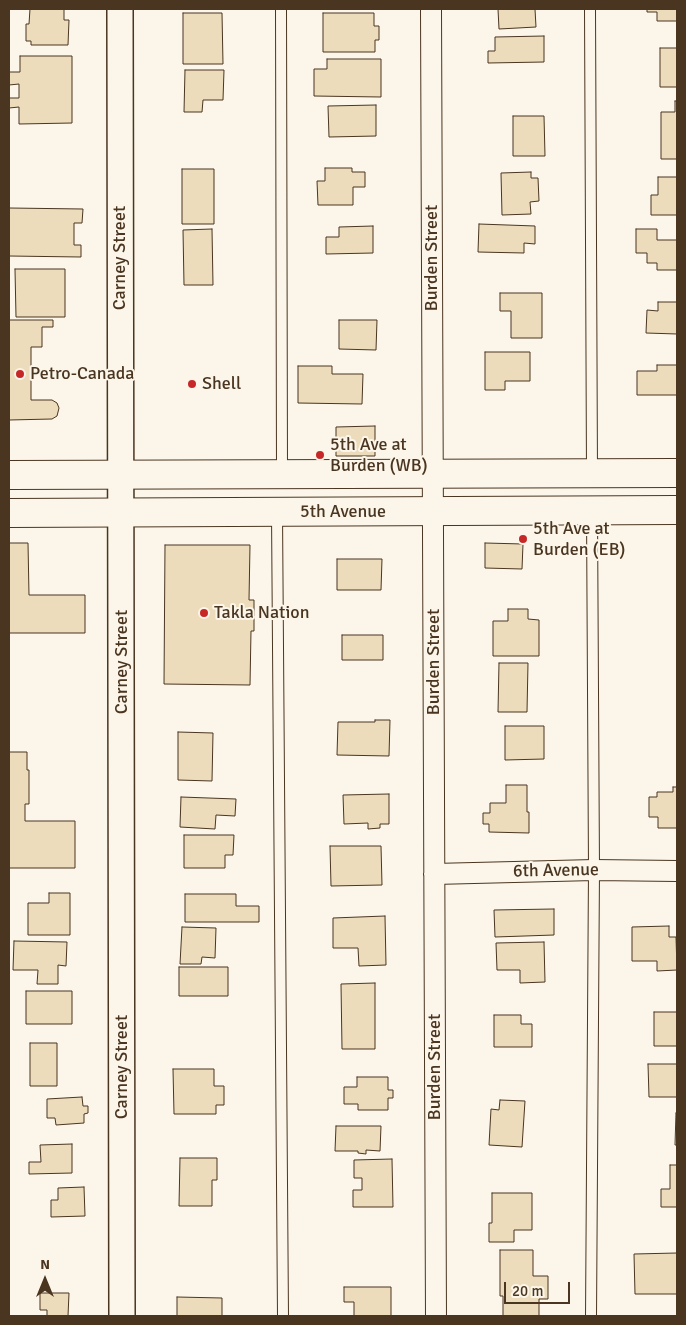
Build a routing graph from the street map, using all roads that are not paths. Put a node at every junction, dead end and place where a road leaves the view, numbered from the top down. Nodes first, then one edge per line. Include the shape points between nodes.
1 (120, 9) edge
2 (281, 9) edge
3 (431, 9) edge
4 (590, 9) edge
5 (677, 473) edge
6 (282, 474) junction
7 (434, 474) junction
8 (592, 474) junction
9 (9, 475) edge
10 (121, 475) junction
11 (677, 510) edge
12 (592, 511) junction
13 (433, 512) junction
14 (9, 513) edge
15 (122, 513) junction
16 (277, 513) junction
17 (594, 870) junction
18 (677, 871) edge
19 (434, 874) junction
20 (122, 1316) edge
21 (283, 1316) edge
22 (436, 1316) edge
23 (591, 1316) edge

1 - 10 street, Carney Street
2 - 6 lane
3 - 7 street, Burden Street
4 - 8 lane
5 - 8 main road
6 - 7 main road
6 - 10 main road
7 - 8 main road
7 - 13 street, Burden Street
9 - 10 main road
10 - 15 street, Carney Street
11 - 12 main road, 5th Avenue
12 - 13 main road, 5th Avenue
12 - 17 lane
13 - 16 main road, 5th Avenue
13 - 19 street, Burden Street
14 - 15 main road, 5th Avenue
15 - 16 main road, 5th Avenue
15 - 20 street, Carney Street
16 - 21 lane
17 - 18 street, 6th Avenue
17 - 19 street, 6th Avenue
17 - 23 lane
19 - 22 street, Burden Street

